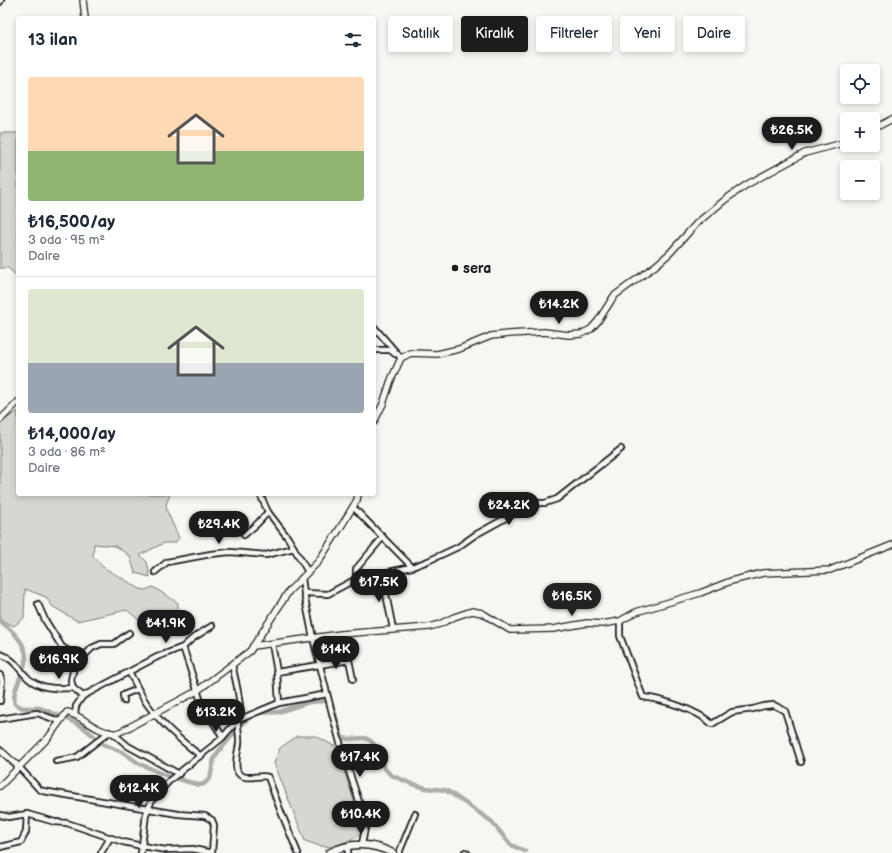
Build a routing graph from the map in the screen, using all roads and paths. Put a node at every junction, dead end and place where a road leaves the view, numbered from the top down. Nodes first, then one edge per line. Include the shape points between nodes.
1 (83, 0) edge
2 (85, 16) edge
3 (892, 119) edge
4 (880, 125) edge
5 (840, 144) edge
6 (376, 329) edge
7 (376, 350) edge
8 (401, 358) junction
9 (16, 404) edge
10 (376, 417) edge
11 (0, 420) edge
12 (621, 449) dead end
13 (261, 496) edge
14 (358, 496) edge
15 (353, 507) junction
16 (268, 512) junction
17 (244, 535) dead end
18 (383, 537) junction
19 (892, 545) edge
20 (294, 548) junction
21 (412, 566) junction
22 (155, 572) dead end
23 (308, 572) junction
24 (382, 574) junction
25 (302, 578) junction
26 (356, 579) junction
27 (304, 593) junction
28 (38, 604) dead end
29 (620, 621) junction
30 (212, 626) dead end
31 (393, 629) junction
32 (129, 633) dead end
33 (341, 634) junction
34 (313, 638) junction
35 (272, 644) junction
36 (253, 646) junction
37 (183, 647) junction
38 (0, 654) edge
39 (81, 659) junction
40 (349, 660) junction
41 (232, 665) junction
42 (320, 665) junction
43 (129, 672) junction
44 (278, 672) junction
45 (0, 674) edge
46 (353, 679) dead end
47 (73, 688) junction
48 (138, 689) junction
49 (197, 691) junction
50 (327, 694) junction
51 (83, 696) junction
52 (0, 701) edge
53 (124, 701) dead end
54 (279, 703) junction
55 (154, 713) junction
56 (75, 714) junction
57 (0, 719) edge
58 (238, 720) junction
59 (59, 721) junction
60 (112, 733) junction
61 (223, 737) junction
62 (0, 750) edge
63 (201, 756) junction
64 (56, 761) dead end
65 (801, 762) dead end
66 (19, 768) junction
67 (178, 775) junction
68 (0, 786) edge
69 (148, 808) junction
70 (27, 814) junction
71 (415, 814) dead end
72 (0, 815) edge
73 (110, 838) junction
74 (362, 844) junction
75 (142, 846) junction
76 (348, 846) junction
77 (0, 847) edge
78 (380, 847) junction
79 (101, 853) edge
80 (141, 853) edge
81 (212, 853) edge
82 (298, 853) edge
83 (329, 853) edge
84 (348, 853) edge
85 (375, 853) edge
86 (394, 853) edge
87 (399, 853) edge

1 - 2 street
3 - 4 street
5 - 8 street via 805,153 746,185 726,199 697,223 660,262 614,296 598,321 591,329 581,334 544,332 491,336 459,349 437,354 411,353
6 - 8 street
7 - 8 street via 390,350
8 - 10 street
9 - 11 street
12 - 21 street via 558,499 539,503 513,514 458,547
13 - 16 street
14 - 15 street
15 - 18 street
15 - 23 street via 318,562
16 - 17 street
16 - 20 street via 280,525
18 - 21 street
18 - 26 street via 356,569
19 - 29 street via 830,570 763,574 731,581 636,612
20 - 22 street via 266,555 230,552 211,554 167,562
20 - 23 street
21 - 24 street
23 - 25 street
24 - 26 street
24 - 31 street
25 - 27 street
25 - 36 street via 289,591
26 - 27 street via 328,594
27 - 34 street
28 - 39 street via 62,647
29 - 31 street via 587,623 553,630 510,630 482,613 472,611 429,627
29 - 65 street via 620,636 643,696 686,709 705,717 712,724 732,712 774,705 786,711
30 - 37 street
31 - 33 street
32 - 39 street via 114,644 101,644 92,648
33 - 34 street
33 - 40 street
34 - 35 street
34 - 42 street
35 - 36 street
35 - 44 street
36 - 41 street
37 - 43 street via 157,656
37 - 49 street
38 - 47 street via 8,657 34,683 44,687
39 - 47 street via 74,667
40 - 42 street
40 - 46 street
41 - 49 street
41 - 58 street via 240,713
42 - 44 street
42 - 50 street
43 - 48 street
43 - 51 street
44 - 54 street
45 - 52 street
47 - 51 street
48 - 53 street via 123,695
48 - 55 street
49 - 55 street
49 - 61 street via 202,705
50 - 54 street
50 - 74 street via 366,823
51 - 56 street via 76,706
54 - 58 street
55 - 60 street via 122,731
55 - 63 street via 172,733
56 - 59 street via 66,712
56 - 60 street
57 - 59 street via 37,713
58 - 61 street
58 - 82 street via 238,773 248,777 268,777
59 - 66 street via 48,738
60 - 64 street via 77,757
60 - 67 street via 128,746
61 - 63 street
62 - 66 street
63 - 67 street
66 - 68 street
66 - 69 street via 42,792
67 - 69 street via 170,780
69 - 75 street
69 - 81 street via 205,816 212,820
70 - 72 street via 9,817
70 - 73 street via 55,822 67,822
70 - 77 street via 26,832 21,842
71 - 87 street
73 - 75 street
73 - 79 street
74 - 76 main road
74 - 78 main road
75 - 80 street
75 - 81 street via 166,850 193,849
76 - 83 main road
76 - 84 street
78 - 85 street
78 - 86 main road

